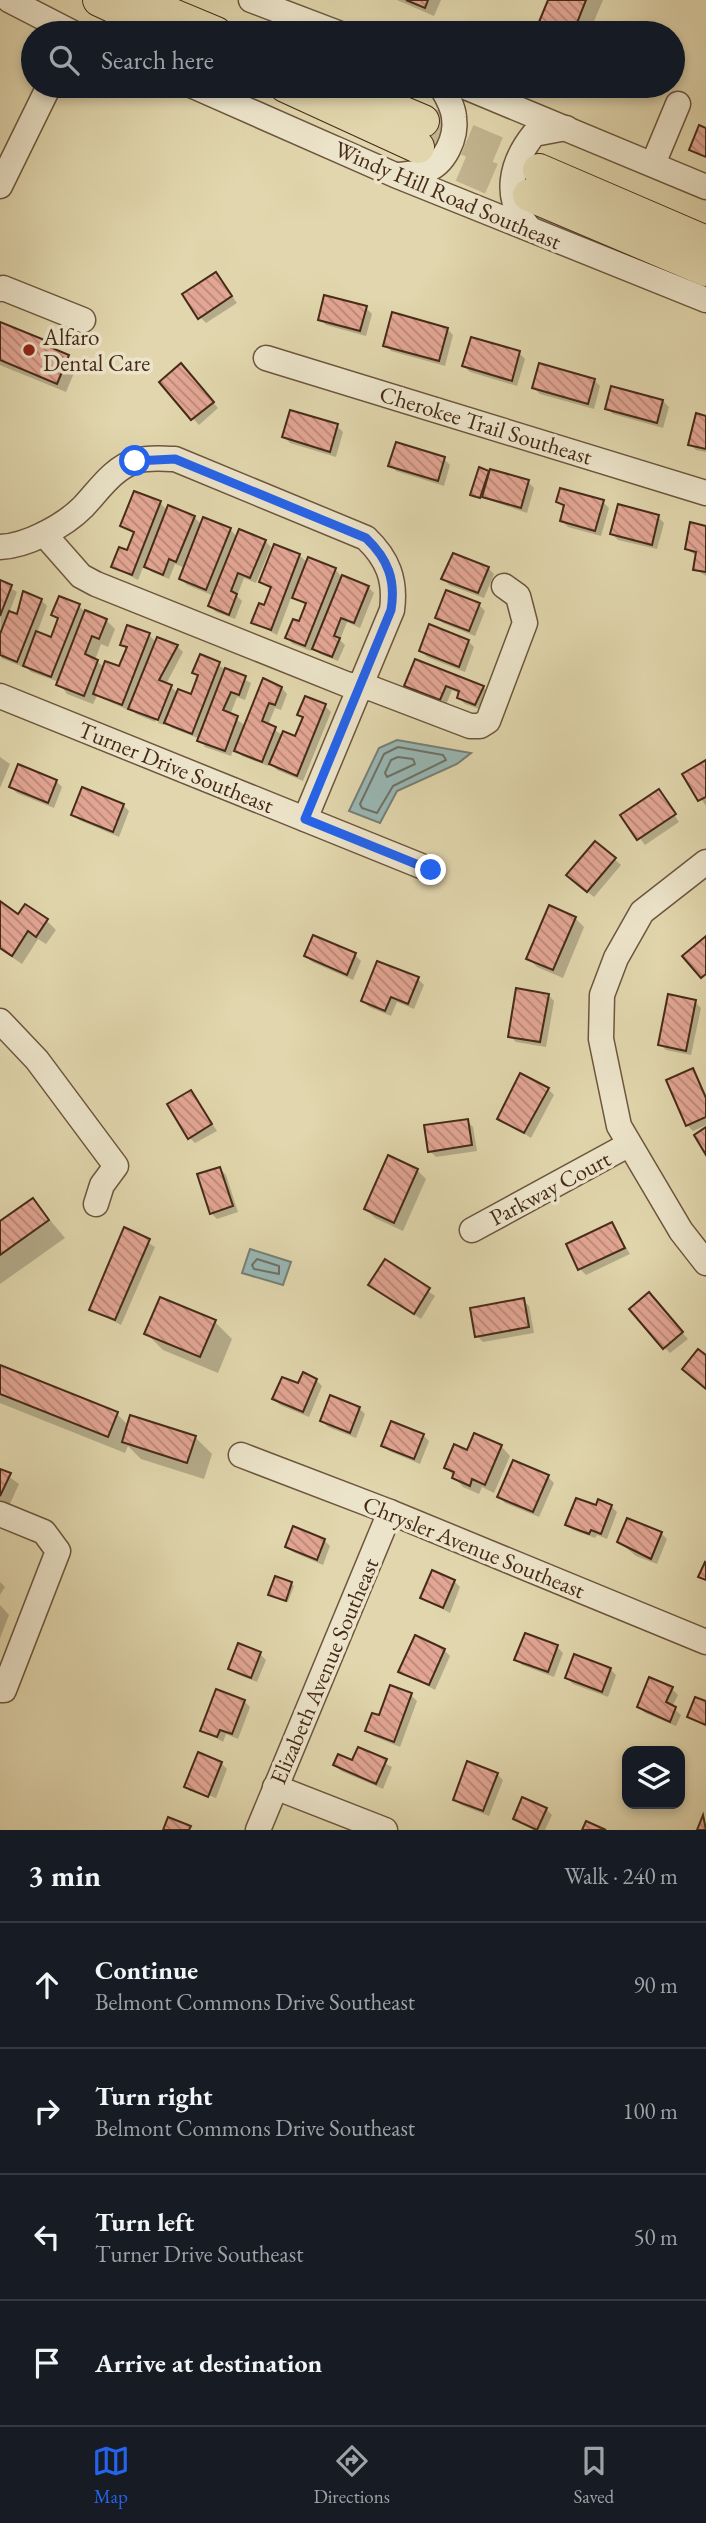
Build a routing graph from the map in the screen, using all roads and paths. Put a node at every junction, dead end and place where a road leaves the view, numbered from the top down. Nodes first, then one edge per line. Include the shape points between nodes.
1 (9, 0) edge
2 (99, 0) edge
3 (137, 0) edge
4 (251, 0) edge
5 (50, 21) edge
6 (145, 21) edge
7 (187, 21) edge
8 (306, 21) edge
9 (43, 98) edge
10 (220, 98) edge
11 (319, 98) edge
12 (360, 98) edge
13 (446, 98) edge
14 (520, 98) edge
15 (678, 104) dead end
16 (566, 128) junction
17 (653, 164) junction
18 (396, 175) junction
19 (0, 186) edge
20 (706, 187) edge
21 (529, 229) junction
22 (706, 242) edge
23 (706, 270) edge
24 (0, 289) edge
25 (706, 300) edge
26 (83, 320) dead end
27 (266, 358) dead end
28 (706, 493) edge
29 (44, 534) junction
30 (0, 547) edge
31 (504, 586) dead end
32 (362, 689) junction
33 (0, 696) edge
34 (305, 819) junction
35 (706, 862) edge
36 (431, 870) dead end
37 (0, 1021) edge
38 (628, 1145) junction
39 (96, 1204) dead end
40 (472, 1230) dead end
41 (706, 1263) edge
42 (241, 1455) dead end
43 (390, 1512) junction
44 (0, 1514) edge
45 (706, 1642) edge
46 (0, 1690) edge
47 (275, 1787) junction
48 (258, 1830) edge
49 (385, 1830) edge

1 - 5 street
2 - 6 main road
3 - 7 main road
4 - 8 street
9 - 19 street
10 - 18 street, Windy Hill Road Southeast
11 - 12 main road, Windy Hill Road Southeast via 420,134
13 - 18 street via 454,115 450,146 426,171
14 - 16 street
15 - 17 street
16 - 17 street
16 - 21 street via 534,134 516,160 513,198 517,215
17 - 20 street
18 - 21 street, Windy Hill Road Southeast
21 - 25 street, Windy Hill Road Southeast
22 - 23 main road, Windy Hill Road Southeast via 534,182
24 - 26 street
27 - 28 street, Cherokee Trail Southeast
29 - 30 street
29 - 32 street via 81,576 96,584
29 - 32 street via 80,510 114,472 153,458 175,459 366,538 389,567 394,593
31 - 32 street via 518,596 525,623 488,721 470,726 373,689
32 - 34 street
33 - 34 street, Turner Drive Southeast
34 - 36 street, Turner Drive Southeast
35 - 38 street via 642,912 602,995 604,1065 612,1105
37 - 39 street via 37,1060 116,1166 102,1185
38 - 40 street, Parkway Court
38 - 41 street
42 - 43 street, Chrysler Avenue Southeast
43 - 45 street, Chrysler Avenue Southeast
43 - 47 street, Elizabeth Avenue Southeast
44 - 46 street via 44,1532 58,1551 5,1690
47 - 48 street, Elizabeth Avenue Southeast
47 - 49 street

